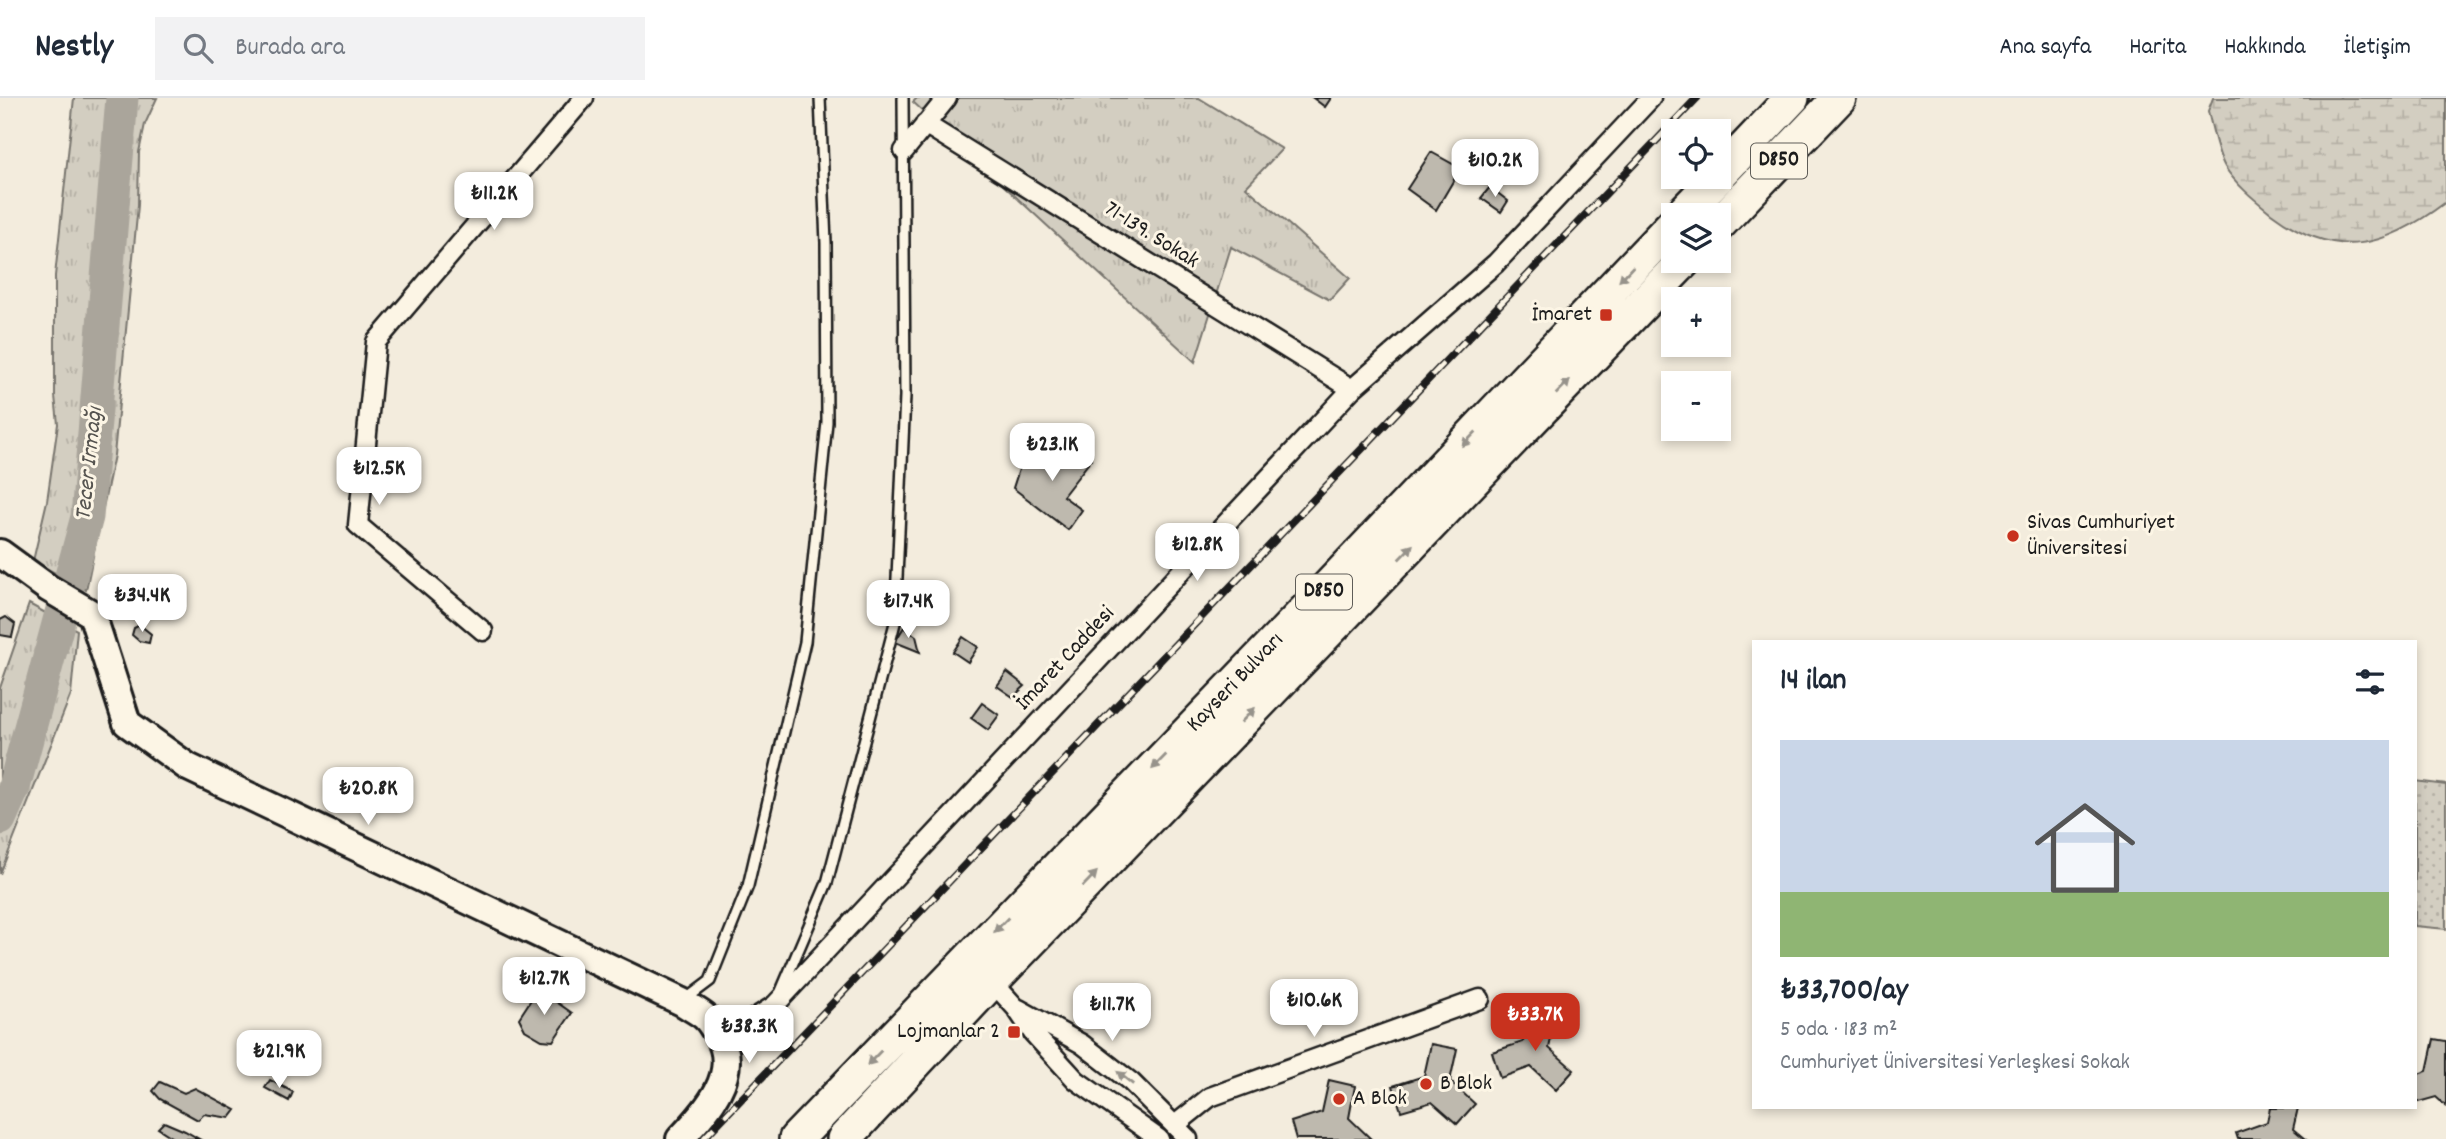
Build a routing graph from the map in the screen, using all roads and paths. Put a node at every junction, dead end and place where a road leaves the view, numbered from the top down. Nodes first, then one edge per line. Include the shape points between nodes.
1 (584, 98) edge
2 (820, 98) edge
3 (903, 98) edge
4 (947, 98) edge
5 (1651, 98) edge
6 (1792, 98) edge
7 (1839, 98) edge
8 (925, 124) junction
9 (904, 152) junction
10 (1731, 162) edge
11 (1706, 189) edge
12 (1692, 203) edge
13 (1731, 211) edge
14 (1661, 237) edge
15 (1672, 273) edge
16 (1352, 389) junction
17 (0, 553) edge
18 (483, 631) dead end
19 (972, 955) junction
20 (992, 981) junction
21 (1480, 999) dead end
22 (682, 1002) junction
23 (775, 1005) junction
24 (1016, 1008) junction
25 (721, 1040) junction
26 (1175, 1125) junction
27 (680, 1139) edge
28 (796, 1139) edge
29 (844, 1139) edge
30 (1159, 1139) edge
31 (1188, 1139) edge

1 - 18 street via 376,342 358,525
2 - 22 lane via 827,422 805,642 748,886 710,981
3 - 9 lane
4 - 8 street
5 - 16 street, İmaret Caddesi via 1496,263
6 - 10 highway, D850
7 - 13 highway, D850
8 - 9 street
8 - 16 street, 71-139. Sokak
9 - 23 lane via 905,396 895,622 827,883
11 - 12 highway, D850
14 -> 19 highway, Kayseri Bulvarı / D850
20 -> 15 highway, Kayseri Bulvarı / D850
16 - 23 street, İmaret Caddesi
17 - 22 street via 92,614 127,723 188,767
19 - 20 street
19 -> 28 highway, Kayseri Bulvarı / D850
20 - 24 street
20 - 29 highway, Kayseri Bulvarı / D850
21 - 26 street via 1210,1097
22 - 25 street via 707,1018
23 - 25 street, İmaret Caddesi
26 -> 24 street via 1131,1082 1082,1044
24 - 30 street via 1076,1080
25 - 27 street via 727,1056 718,1094
26 - 31 street

